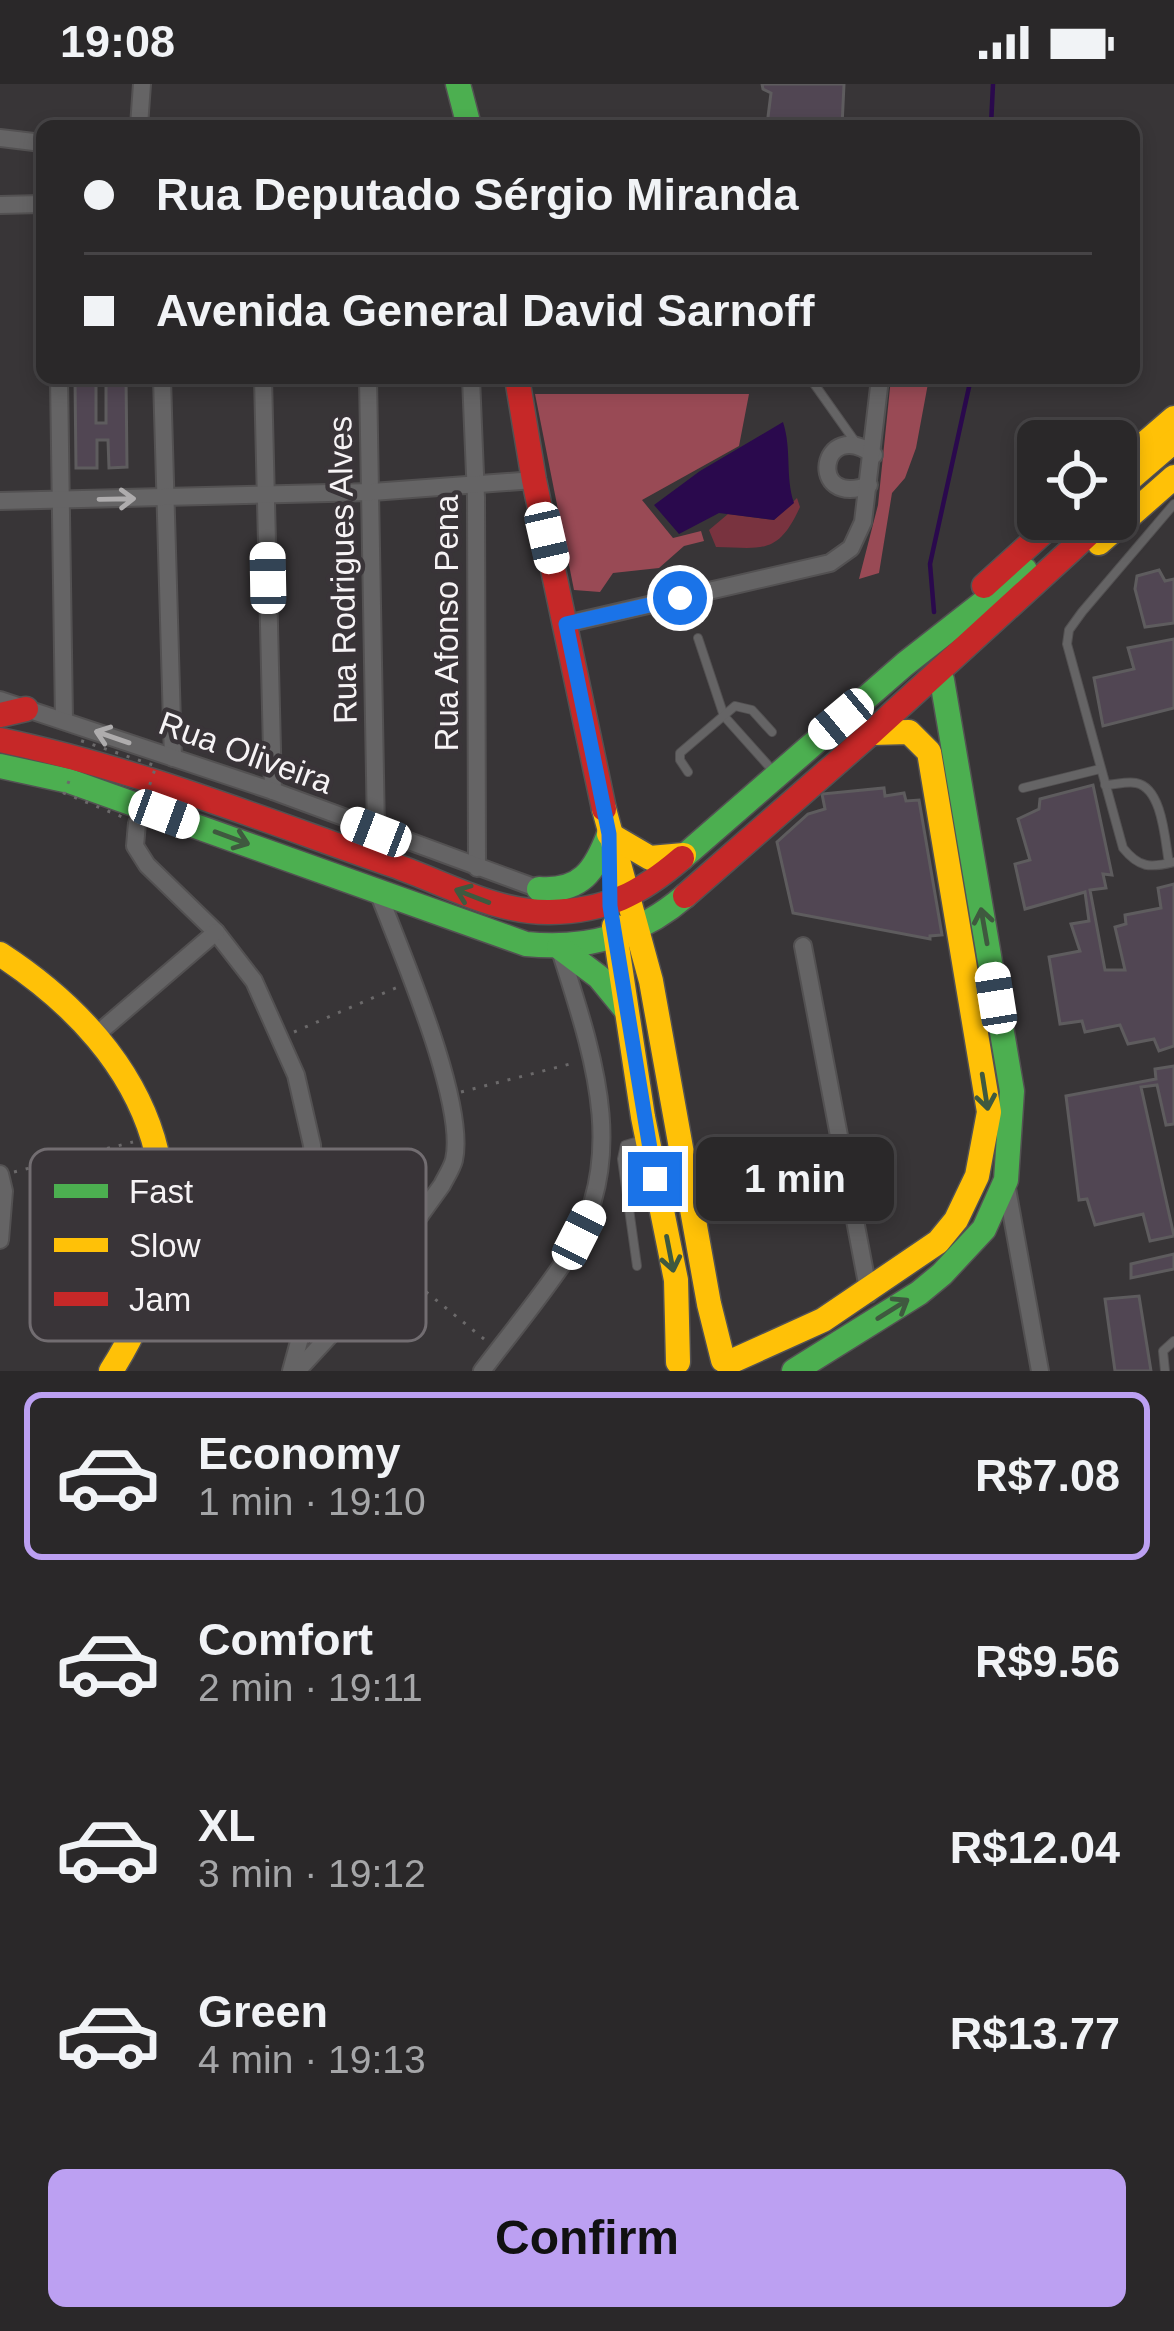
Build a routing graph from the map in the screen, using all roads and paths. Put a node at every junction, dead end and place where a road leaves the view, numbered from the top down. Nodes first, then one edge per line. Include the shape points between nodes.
1 (142, 84) edge
2 (456, 84) edge
3 (475, 84) edge
4 (139, 120) edge
5 (468, 120) edge
6 (482, 120) edge
7 (0, 138) edge
8 (36, 142) edge
9 (36, 204) edge
10 (0, 205) edge
11 (59, 384) edge
12 (162, 384) edge
13 (263, 384) edge
14 (368, 384) edge
15 (471, 384) edge
16 (518, 384) edge
17 (814, 384) edge
18 (879, 387) dead end
19 (1174, 418) edge
20 (1174, 441) edge
21 (857, 445) junction
22 (1137, 450) edge
23 (874, 455) junction
24 (1137, 473) edge
25 (534, 480) junction
26 (869, 485) junction
27 (1172, 485) edge
28 (476, 487) junction
29 (372, 491) junction
30 (267, 493) junction
31 (167, 498) junction
32 (62, 500) junction
33 (0, 501) edge
34 (1137, 501) edge
35 (1034, 540) edge
36 (1060, 540) edge
37 (1083, 540) edge
38 (566, 624) junction
39 (698, 638) dead end
40 (905, 664) junction
41 (942, 680) junction
42 (0, 700) edge
43 (899, 707) junction
44 (26, 709) junction
45 (0, 715) edge
46 (724, 716) junction
47 (64, 720) junction
48 (772, 732) dead end
49 (872, 733) junction
50 (73, 738) dead end
51 (0, 740) edge
52 (173, 758) junction
53 (0, 766) edge
54 (1100, 769) junction
55 (688, 772) dead end
56 (776, 774) junction
57 (69, 782) junction
58 (1106, 785) junction
59 (1023, 788) dead end
60 (272, 791) junction
61 (137, 824) junction
62 (376, 832) junction
63 (609, 834) junction
64 (690, 853) junction
65 (1172, 863) edge
66 (477, 868) junction
67 (539, 889) junction
68 (377, 892) junction
69 (609, 904) junction
70 (637, 928) junction
71 (215, 932) junction
72 (803, 946) dead end
73 (559, 947) junction
74 (0, 954) edge
75 (412, 981) junction
76 (630, 1015) junction
77 (96, 1035) junction
78 (281, 1037) junction
79 (590, 1058) junction
80 (448, 1096) junction
81 (152, 1137) junction
82 (647, 1139) junction
83 (103, 1149) edge
84 (156, 1149) edge
85 (312, 1149) edge
86 (30, 1167) edge
87 (0, 1174) edge
88 (1006, 1180) junction
89 (426, 1207) edge
90 (984, 1229) junction
91 (0, 1240) edge
92 (1016, 1247) junction
93 (637, 1266) dead end
94 (426, 1292) edge
95 (869, 1294) junction
96 (131, 1341) edge
97 (300, 1341) edge
98 (321, 1341) edge
99 (1174, 1341) edge
100 (498, 1350) junction
101 (736, 1362) edge
102 (673, 1366) edge
103 (111, 1371) edge
104 (294, 1371) edge
105 (482, 1371) edge
106 (794, 1371) edge
107 (1040, 1371) edge
108 (1165, 1371) edge

1 - 4 street
2 - 5 street
3 - 6 street
7 - 8 street
9 - 10 street
11 - 32 street
12 - 31 street
13 - 30 street
14 - 29 street, Rua Rodrigues Alves
15 - 28 street, Rua Afonso Pena
16 - 25 street
17 - 21 lane
18 - 23 street
19 - 22 street
20 - 24 street
21 - 23 street
21 - 26 street via 833,450 828,477 846,490
23 - 26 street
25 - 28 street
25 - 38 street
26 - 38 street via 851,548 830,563
27 - 34 street
27 - 41 street
27 - 54 lane via 1069,629
28 - 29 street
28 - 66 street, Rua Afonso Pena
29 - 30 street
29 - 62 street, Rua Rodrigues Alves
30 - 31 street
30 - 60 street
32 -> 31 street
31 - 52 street
32 - 33 street
32 - 47 street
35 - 40 street
36 - 40 street
37 - 43 street
38 - 63 street
39 - 46 lane
40 - 56 street
41 - 43 street
88 -> 41 street via 1012,1091
42 - 44 street, Rua Oliveira
43 - 49 street
44 - 45 street
44 - 47 street, Rua Oliveira
46 - 48 lane via 743,705
46 - 55 lane via 680,753
46 - 56 lane
52 -> 47 street, Rua Oliveira
49 - 70 street
49 -> 95 street via 909,732 929,752 988,1112 978,1172 953,1223
50 - 61 path, bridge via 156,766
69 -> 51 street via 521,910 487,902 63,753
52 - 60 street, Rua Oliveira
53 - 57 street
54 - 58 lane
54 - 59 lane
56 - 64 street
57 - 61 path, bridge via 64,793
57 -> 68 street
58 - 65 lane via 1134,862
58 - 65 lane via 1149,789
60 - 62 street, Rua Oliveira
61 - 71 street via 135,846 147,865
62 - 66 street, Rua Oliveira
63 - 64 street via 650,858
63 - 67 street via 586,879 564,890
63 - 69 street
64 - 69 street
66 - 67 street, Rua Oliveira
67 - 69 street
68 - 73 street via 494,936
68 - 75 street
69 - 70 street
70 - 73 street
70 - 76 street
70 - 101 street via 713,1321 732,1340
71 - 77 street
71 - 78 street via 254,981
72 - 95 street
73 - 76 street via 598,976
73 - 79 street
74 - 77 street
75 - 78 path
75 - 80 street
76 - 82 street
77 - 81 street
78 - 85 street
79 - 80 path
79 - 100 street via 604,1134 590,1213
80 - 89 street via 454,1162
81 - 83 path
81 - 84 street
82 - 93 lane via 626,1145 622,1159
82 -> 102 street via 679,1299
86 - 87 path
87 - 91 street
88 - 90 street
88 - 92 street
90 - 92 street
106 -> 90 street via 919,1293
92 - 107 street
94 - 100 path
95 - 101 street
96 - 103 street
97 - 104 street
98 - 104 street
99 - 108 lane via 1162,1351
100 - 105 street
101 - 102 street via 700,1354

